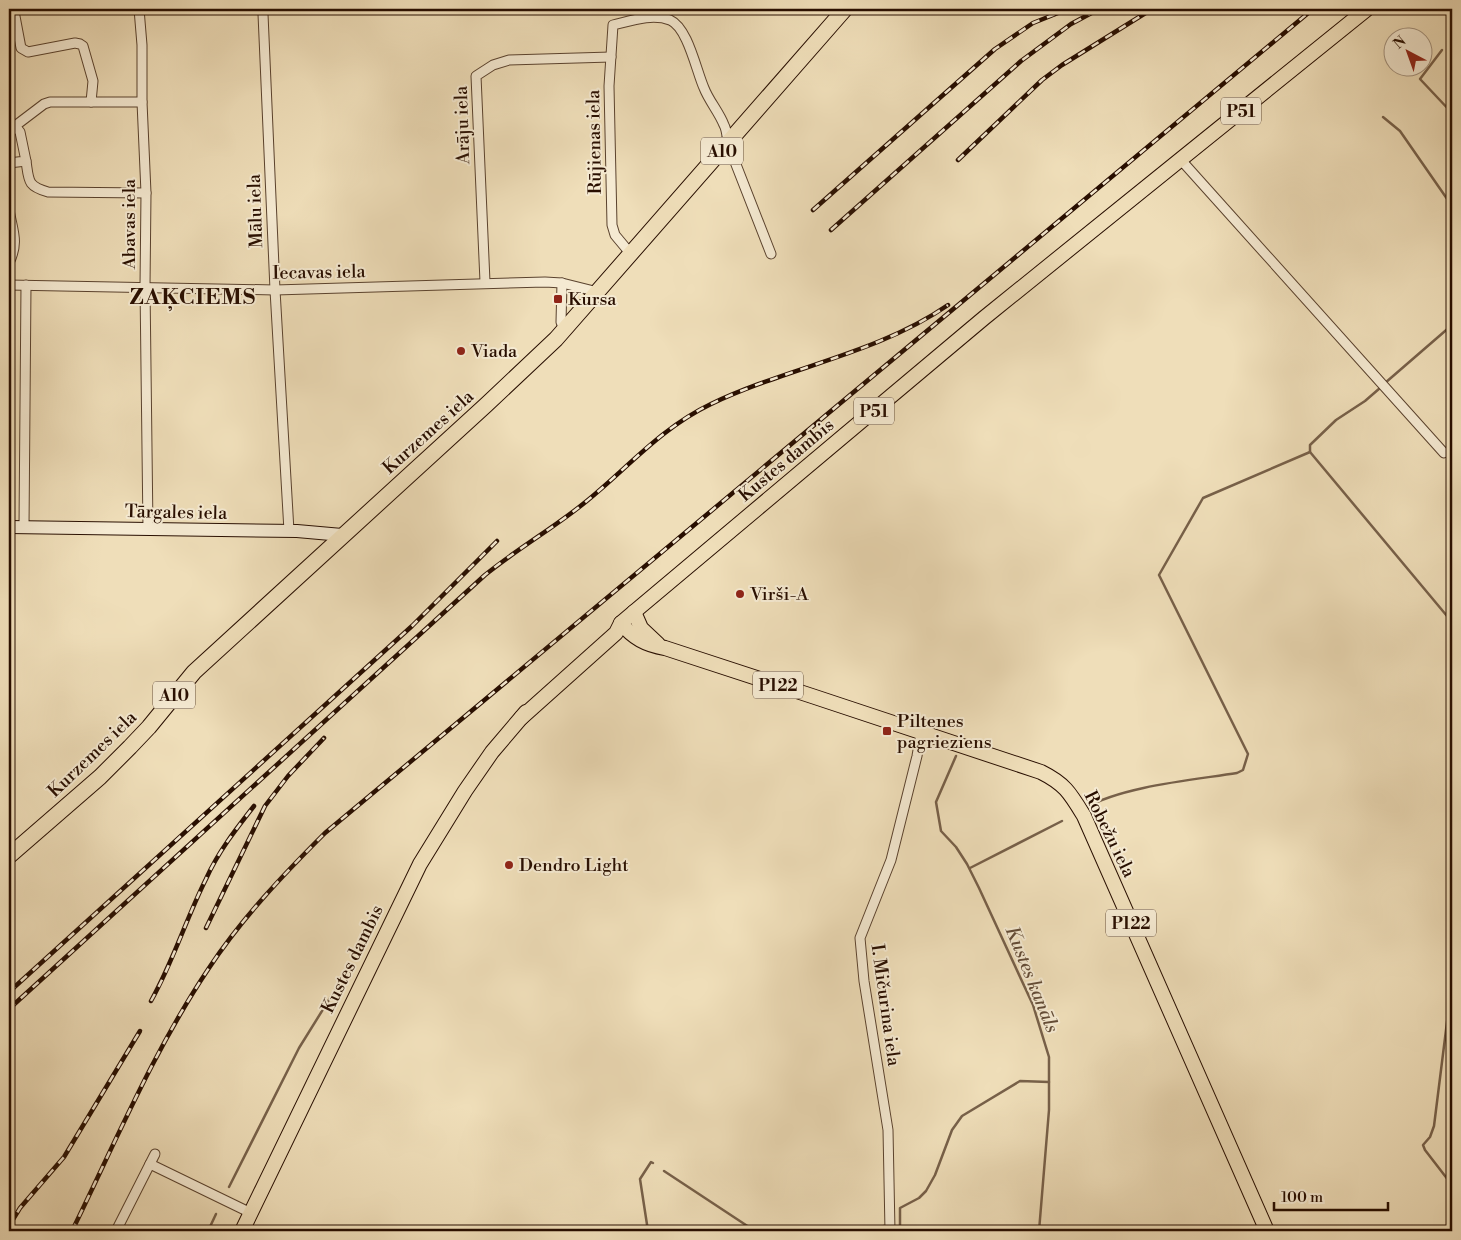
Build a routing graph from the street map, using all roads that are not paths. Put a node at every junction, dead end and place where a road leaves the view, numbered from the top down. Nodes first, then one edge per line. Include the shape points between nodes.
1 (139, 9) edge
2 (262, 9) edge
3 (637, 9) edge
4 (845, 9) edge
5 (1367, 9) edge
6 (16, 10) edge
7 (639, 19) junction
8 (611, 57) junction
9 (92, 102) junction
10 (142, 102) junction
11 (12, 126) edge
12 (728, 144) junction
13 (1181, 160) junction
14 (26, 161) junction
15 (9, 163) edge
16 (146, 192) junction
17 (9, 210) edge
18 (630, 253) junction
19 (772, 254) dead end
20 (9, 263) edge
21 (485, 282) junction
22 (562, 283) junction
23 (9, 285) edge
24 (26, 285) junction
25 (145, 287) junction
26 (275, 290) junction
27 (598, 292) junction
28 (564, 330) junction
29 (1444, 453) dead end
30 (9, 526) edge
31 (24, 527) junction
32 (148, 529) junction
33 (289, 531) junction
34 (342, 535) junction
35 (634, 612) junction
36 (621, 623) junction
37 (665, 648) junction
38 (920, 732) junction
39 (9, 856) edge
40 (155, 1154) dead end
41 (150, 1164) junction
42 (251, 1213) junction
43 (116, 1231) edge
44 (242, 1231) edge
45 (890, 1231) edge
46 (1267, 1231) edge

1 - 10 street, Abavas iela
2 - 26 street, Mālu iela
3 - 7 street
4 - 12 highway, Kurzemes iela / A10
5 - 13 main road, P51
6 - 9 street via 23,50 28,52 75,43 83,46 93,80
7 - 8 street, Rūjienas iela via 613,25
7 - 12 street via 658,17 677,25 687,41 704,89 725,126
8 - 18 street, Rūjienas iela via 612,225 615,235
8 - 21 street, Arāju iela via 509,60 476,76
9 - 10 street
9 - 11 street via 50,102
10 - 16 street, Abavas iela
11 - 14 street via 20,132
12 - 18 highway, Kurzemes iela / A10
12 - 19 street
13 - 29 street
13 - 35 main road, Kustes dambis / P51 via 984,318
14 - 15 street
14 - 16 street via 29,181 36,189 48,192
16 - 25 street, Abavas iela
17 - 20 street via 15,242
18 - 27 highway, Kurzemes iela / A10
21 - 22 street, Iecavas iela
21 - 26 street, Iecavas iela
22 - 27 street, Iecavas iela
22 - 28 street via 561,322
23 - 24 street, Iecavas iela
24 - 25 street, Iecavas iela
24 - 31 street
25 - 26 street, Iecavas iela
25 - 32 street, Abavas iela
26 - 33 street, Mālu iela
27 - 28 highway, Kurzemes iela / A10
28 - 34 highway, Kurzemes iela / A10
30 - 31 street, Tārgales iela
31 - 32 street, Tārgales iela
32 - 33 street, Tārgales iela
33 - 34 street, Tārgales iela
34 - 39 highway, Kurzemes iela / A10 via 194,672 149,727 106,771
35 - 36 main road, Kustes dambis
35 - 37 main road, Robežu iela / P122 via 645,634
36 - 37 main road, Robežu iela / P122 via 642,642
36 - 42 main road, Kustes dambis via 616,633 521,718 465,790 420,864
37 - 38 main road, Robežu iela / P122
38 - 45 street, I. Mičurina iela via 892,860 860,938 888,1130
38 - 46 main road, Robežu iela / P122 via 1041,772 1057,780 1070,793 1084,816
40 - 41 street
41 - 42 street
41 - 43 street
42 - 44 main road, Kustes dambis

